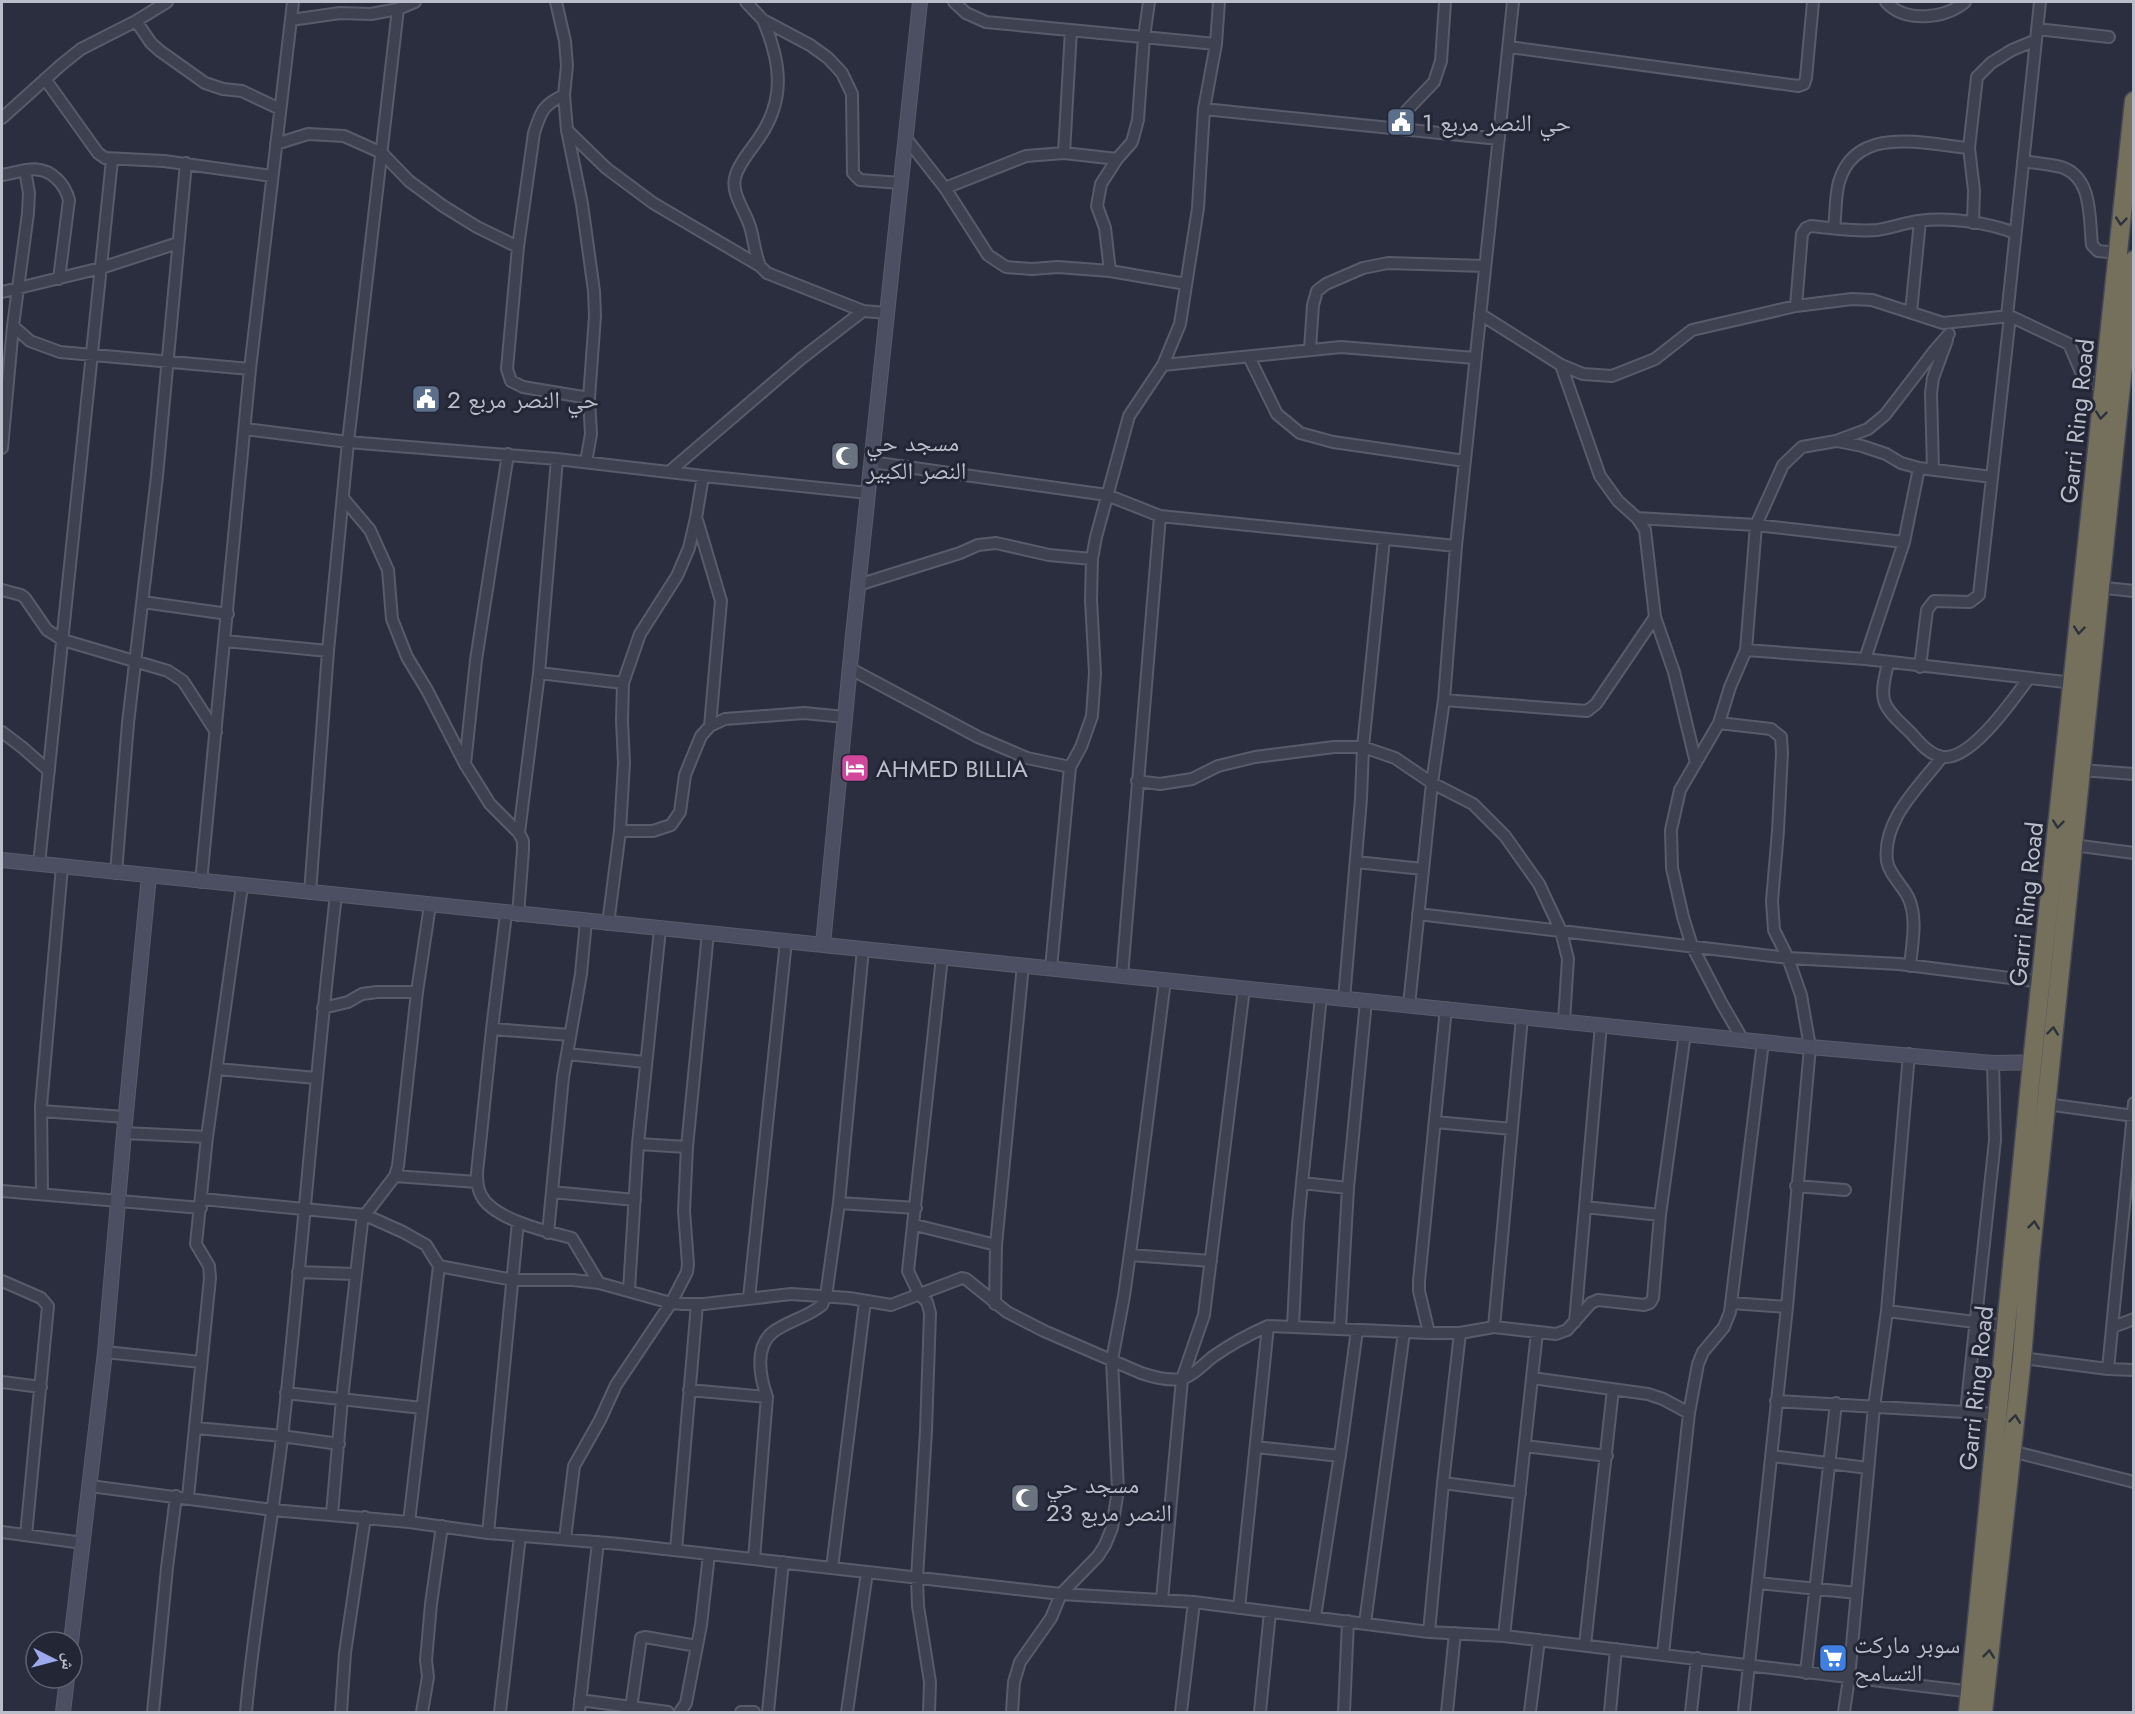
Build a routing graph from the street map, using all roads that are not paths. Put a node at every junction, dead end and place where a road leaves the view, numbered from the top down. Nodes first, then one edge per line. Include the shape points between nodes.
1 (167, 2) edge
2 (293, 2) edge
3 (415, 2) edge
4 (556, 2) edge
5 (746, 2) edge
6 (920, 2) edge
7 (954, 2) edge
8 (970, 2) edge
9 (1149, 2) edge
10 (1219, 2) edge
11 (1445, 2) edge
12 (1513, 2) edge
13 (1813, 2) edge
14 (1886, 2) edge
15 (1965, 2) edge
16 (2040, 2) edge
17 (398, 9) junction
18 (966, 13) junction
19 (291, 20) junction
20 (763, 20) junction
21 (136, 21) junction
22 (1071, 30) junction
23 (2037, 35) junction
24 (1144, 37) junction
25 (2109, 38) dead end
26 (1216, 44) junction
27 (1509, 47) junction
28 (45, 79) junction
29 (564, 95) junction
30 (2133, 101) edge
31 (280, 109) junction
32 (1204, 109) junction
33 (2, 118) edge
34 (1390, 128) junction
35 (567, 129) junction
36 (905, 137) junction
37 (1499, 139) junction
38 (276, 144) junction
39 (1969, 148) junction
40 (382, 153) junction
41 (1064, 153) junction
42 (1117, 159) junction
43 (112, 160) junction
44 (2023, 161) junction
45 (186, 163) junction
46 (25, 170) junction
47 (2, 175) edge
48 (272, 176) junction
49 (901, 183) junction
50 (945, 188) junction
51 (1920, 221) junction
52 (1973, 223) junction
53 (1834, 228) junction
54 (2015, 233) junction
55 (178, 243) junction
56 (518, 247) junction
57 (2126, 257) edge
58 (760, 266) junction
59 (1485, 266) junction
60 (101, 268) junction
61 (1110, 271) junction
62 (59, 279) junction
63 (1186, 284) junction
64 (18, 288) junction
65 (2, 292) edge
66 (1796, 306) junction
67 (863, 311) junction
68 (1911, 312) junction
69 (887, 313) junction
70 (1480, 314) junction
71 (2009, 316) junction
72 (1955, 323) junction
73 (13, 326) junction
74 (1949, 334) junction
75 (2129, 341) edge
76 (1310, 349) junction
77 (92, 354) junction
78 (1249, 357) junction
79 (1476, 358) junction
80 (167, 360) junction
81 (1163, 365) junction
82 (1561, 365) junction
83 (250, 369) junction
84 (2104, 386) junction
85 (589, 398) junction
86 (3, 419) edge
87 (245, 429) junction
88 (1836, 441) junction
89 (348, 442) junction
90 (2, 448) edge
91 (508, 454) junction
92 (557, 459) junction
93 (1465, 461) junction
94 (586, 462) junction
95 (871, 462) junction
96 (1919, 468) junction
97 (1933, 470) junction
98 (669, 472) junction
99 (703, 477) junction
100 (1992, 477) junction
101 (868, 493) junction
102 (1107, 495) junction
103 (343, 498) junction
104 (1160, 516) junction
105 (696, 518) junction
106 (1637, 518) junction
107 (1756, 525) junction
108 (1384, 539) junction
109 (1904, 542) junction
110 (1456, 546) junction
111 (1092, 560) junction
112 (858, 585) junction
113 (2092, 587) junction
114 (2, 590) edge
115 (2133, 591) edge
116 (142, 602) junction
117 (228, 614) junction
118 (1655, 617) junction
119 (63, 640) junction
120 (225, 641) junction
121 (1746, 650) junction
122 (328, 651) junction
123 (1865, 659) junction
124 (136, 661) junction
125 (1888, 663) junction
126 (1920, 667) junction
127 (849, 669) junction
128 (539, 673) junction
129 (2029, 678) junction
130 (2074, 683) junction
131 (623, 684) junction
132 (1444, 700) junction
133 (845, 717) junction
134 (1719, 723) junction
135 (710, 726) junction
136 (2, 732) edge
137 (216, 732) junction
138 (1364, 747) junction
139 (1942, 757) junction
140 (1696, 763) junction
141 (465, 764) junction
142 (1070, 767) junction
143 (2081, 770) junction
144 (49, 771) junction
145 (2133, 774) edge
146 (1137, 781) junction
147 (1432, 783) junction
148 (620, 831) junction
149 (519, 833) junction
150 (2073, 845) junction
151 (2133, 853) edge
152 (2, 860) edge
153 (1356, 862) junction
154 (39, 864) junction
155 (62, 867) junction
156 (1423, 869) junction
157 (116, 873) junction
158 (149, 876) junction
159 (201, 882) junction
160 (242, 886) junction
161 (310, 893) junction
162 (336, 895) junction
163 (430, 905) junction
164 (512, 914) junction
165 (1418, 914) junction
166 (586, 921) junction
167 (608, 924) junction
168 (660, 928) junction
169 (1561, 931) junction
170 (708, 933) junction
171 (786, 941) junction
172 (823, 945) junction
173 (1692, 946) junction
174 (863, 949) junction
175 (942, 957) junction
176 (1788, 958) junction
177 (1023, 965) junction
178 (1910, 966) junction
179 (1051, 968) junction
180 (1122, 976) junction
181 (1165, 980) junction
182 (2042, 982) junction
183 (1244, 988) junction
184 (417, 992) junction
185 (1321, 996) junction
186 (1344, 999) junction
187 (1366, 1001) junction
188 (1409, 1005) junction
189 (323, 1008) junction
190 (1446, 1008) junction
191 (1522, 1017) junction
192 (1564, 1021) junction
193 (1601, 1025) junction
194 (492, 1029) junction
195 (1684, 1034) junction
196 (570, 1035) junction
197 (1743, 1040) junction
198 (1763, 1042) junction
199 (1810, 1047) junction
200 (567, 1054) junction
201 (1909, 1054) junction
202 (645, 1062) junction
203 (2041, 1062) junction
204 (1993, 1063) junction
205 (218, 1069) junction
206 (316, 1078) junction
207 (2046, 1104) junction
208 (2133, 1104) edge
209 (41, 1111) junction
210 (2133, 1115) edge
211 (125, 1117) junction
212 (1435, 1122) junction
213 (1512, 1129) junction
214 (124, 1133) junction
215 (207, 1137) junction
216 (638, 1144) junction
217 (687, 1147) junction
218 (395, 1176) junction
219 (477, 1182) junction
220 (1302, 1183) junction
221 (1796, 1186) junction
222 (1348, 1188) junction
223 (1845, 1190) dead end
224 (2, 1191) edge
225 (552, 1192) junction
226 (42, 1194) junction
227 (635, 1200) junction
228 (119, 1202) junction
229 (839, 1203) junction
230 (202, 1204) junction
231 (1585, 1207) junction
232 (304, 1209) junction
233 (916, 1209) junction
234 (365, 1215) junction
235 (1660, 1215) junction
236 (518, 1222) junction
237 (915, 1225) junction
238 (548, 1233) junction
239 (996, 1245) junction
240 (1130, 1255) junction
241 (1211, 1261) junction
242 (439, 1266) junction
243 (298, 1272) junction
244 (356, 1274) junction
245 (513, 1280) junction
246 (2, 1281) edge
247 (599, 1283) junction
248 (629, 1290) junction
249 (919, 1294) junction
250 (826, 1296) junction
251 (749, 1298) junction
252 (865, 1301) junction
253 (671, 1303) junction
254 (1731, 1303) junction
255 (697, 1304) junction
256 (995, 1304) junction
257 (1786, 1307) junction
258 (1887, 1311) junction
259 (2133, 1319) edge
260 (1575, 1322) junction
261 (1974, 1322) junction
262 (1268, 1326) junction
263 (1293, 1326) junction
264 (2007, 1326) junction
265 (1494, 1327) junction
266 (2113, 1327) junction
267 (1340, 1329) junction
268 (1357, 1330) junction
269 (1404, 1332) junction
270 (1537, 1332) junction
271 (1429, 1333) junction
272 (1460, 1333) junction
273 (105, 1352) junction
274 (2022, 1358) junction
275 (1112, 1360) junction
276 (201, 1362) junction
277 (2108, 1369) junction
278 (2133, 1370) edge
279 (1532, 1378) junction
280 (1182, 1379) junction
281 (2, 1382) edge
282 (41, 1387) junction
283 (1613, 1389) junction
284 (689, 1390) junction
285 (286, 1393) junction
286 (767, 1397) junction
287 (342, 1399) junction
288 (1776, 1401) junction
289 (1836, 1403) junction
290 (422, 1407) junction
291 (1874, 1407) junction
292 (1966, 1412) junction
293 (1689, 1413) junction
294 (1998, 1414) junction
295 (196, 1428) junction
296 (282, 1436) junction
297 (339, 1444) junction
298 (1525, 1446) junction
299 (1256, 1447) junction
300 (2011, 1451) junction
301 (1340, 1456) junction
302 (1607, 1456) junction
303 (1772, 1456) junction
304 (1831, 1465) junction
305 (1868, 1468) junction
306 (2133, 1482) edge
307 (1443, 1484) junction
308 (90, 1486) junction
309 (1520, 1493) junction
310 (176, 1496) junction
311 (188, 1497) junction
312 (273, 1510) junction
313 (332, 1514) junction
314 (365, 1517) junction
315 (410, 1521) junction
316 (442, 1526) junction
317 (2, 1532) edge
318 (488, 1533) junction
319 (26, 1535) junction
320 (520, 1536) junction
321 (565, 1539) junction
322 (598, 1542) junction
323 (83, 1543) junction
324 (676, 1550) junction
325 (710, 1554) junction
326 (754, 1559) junction
327 (783, 1562) junction
328 (832, 1568) junction
329 (867, 1572) junction
330 (917, 1578) junction
331 (1758, 1582) junction
332 (1815, 1589) junction
333 (1857, 1593) junction
334 (1061, 1594) junction
335 (1162, 1600) junction
336 (1194, 1602) junction
337 (1239, 1608) junction
338 (1270, 1612) junction
339 (1314, 1617) junction
340 (1348, 1621) junction
341 (1365, 1623) junction
342 (72, 1630) edge
343 (1430, 1632) junction
344 (1455, 1633) junction
345 (1504, 1636) junction
346 (1539, 1640) junction
347 (1585, 1645) junction
348 (697, 1646) junction
349 (1616, 1649) junction
350 (1663, 1654) junction
351 (1697, 1658) junction
352 (1749, 1666) junction
353 (1806, 1673) junction
354 (1849, 1678) junction
355 (66, 1690) edge
356 (1977, 1693) junction
357 (580, 1701) junction
358 (631, 1708) junction
359 (63, 1713) edge
360 (153, 1713) edge
361 (246, 1713) edge
362 (341, 1713) edge
363 (422, 1713) edge
364 (500, 1713) edge
365 (579, 1713) edge
366 (668, 1713) edge
367 (680, 1713) edge
368 (741, 1713) edge
369 (754, 1713) edge
370 (768, 1713) edge
371 (847, 1713) edge
372 (929, 1713) edge
373 (1012, 1713) edge
374 (1181, 1713) edge
375 (1260, 1713) edge
376 (1344, 1713) edge
377 (1447, 1713) edge
378 (1530, 1713) edge
379 (1610, 1713) edge
380 (1691, 1713) edge
381 (1744, 1713) edge
382 (1844, 1713) edge
383 (1968, 1713) edge
384 (1983, 1713) edge

1 - 21 street
2 - 19 street
3 - 17 street
4 - 29 street via 566,49
5 - 20 street
6 - 36 main road
7 - 18 street
8 - 18 street
9 - 24 street
10 - 26 street
11 - 34 street via 1441,61 1434,82
12 - 27 street
13 - 27 street via 1806,78 1798,86
14 - 15 street via 1902,14 1922,17
16 - 23 street
17 - 19 street
17 - 40 street
18 - 22 street via 986,22
19 - 31 street
20 - 49 street via 810,45 842,73 852,94 853,173 861,180
20 - 58 street via 779,72 777,103 735,176 734,188 751,229
21 - 28 street via 81,49
21 - 31 street via 151,43 205,83 242,91
22 - 24 street
22 - 41 street
23 - 25 street
23 - 39 street via 1991,63 1977,77
23 - 44 street
24 - 26 street
24 - 42 street via 1138,120 1132,142
26 - 32 street
27 - 37 street
28 - 33 street
28 - 43 street via 98,153
29 - 35 street
29 - 56 street via 548,103 539,116
30 -> 57 highway, Garri Ring Road
31 - 38 street
32 - 34 street
32 - 63 street via 1198,208
34 - 37 street
35 - 58 street via 606,168 652,203
35 - 85 street via 594,291
36 - 49 main road
36 - 50 street
37 - 59 street
38 - 40 street via 308,134 344,136
38 - 48 street
39 - 52 street
39 - 53 street via 1901,142 1862,149 1849,160 1839,182
40 - 56 street via 409,181 443,206
40 - 89 street
41 - 42 street
41 - 50 street via 1026,156
42 - 61 street via 1101,184 1097,206 1105,228
43 - 45 street
43 - 60 street
44 - 54 street
44 - 57 street via 2060,167 2075,174 2089,207 2091,245 2098,251
45 - 48 street
45 - 55 street
46 - 47 street
46 - 62 street via 50,172 67,193
46 - 64 street via 28,213
48 - 83 street
49 - 69 main road
50 - 61 street via 988,255 1006,267
51 - 52 street
51 - 53 street via 1878,230
51 - 68 street
52 - 54 street
53 - 66 street via 1811,226 1802,234
54 - 71 street
55 - 60 street
55 - 80 street
56 - 85 street via 507,369 511,381 523,387
57 - 75 highway, Garri Ring Road
57 - 84 highway, Garri Ring Road
58 - 67 street via 767,273
59 - 70 street
59 - 76 street via 1388,263 1362,268 1326,284 1317,291 1313,305
60 - 62 street
60 - 77 street
61 - 63 street
62 - 64 street
63 - 81 street via 1180,324
64 - 65 street
64 - 73 street
66 - 68 street via 1861,299
66 - 82 street via 1692,330 1655,359 1612,376 1583,374
67 - 69 street
67 - 98 street
68 - 72 street
69 - 95 main road
70 - 79 street
70 - 82 street
71 - 72 street
71 - 84 street via 2066,341 2084,379
71 - 100 street
72 - 74 street
73 - 77 street via 43,347
73 - 86 street
74 - 88 street via 1885,415 1868,429
74 - 97 street via 1931,393
75 - 113 highway, Garri Ring Road
76 - 78 street
76 - 79 street via 1341,346
77 - 80 street
77 - 119 street
78 - 81 street
78 - 93 street via 1277,414 1300,434
79 - 93 street
80 - 83 street
80 - 116 street
81 - 102 street via 1129,416
82 - 106 street via 1600,476 1618,501
83 - 87 street
84 -> 113 highway, Garri Ring Road
85 - 94 street via 591,434
86 - 90 street
87 - 89 street
87 - 117 street
88 - 96 street via 1886,454
88 - 107 street via 1802,447 1783,465
89 - 91 street
89 - 103 street
91 - 92 street
91 - 141 street via 476,660
92 - 94 street
92 - 128 street
93 - 110 street
94 - 98 street
95 - 101 main road
95 - 102 street
96 - 97 street
96 - 109 street
97 - 100 street
98 - 99 street
99 - 101 street
99 - 105 street
100 - 126 street via 1979,595 1970,602 1930,604
101 - 112 main road
102 - 104 street
102 - 111 street
103 - 122 street
103 - 141 street via 370,530 388,570 392,619 407,657
104 - 108 street
104 - 146 street
105 - 131 street via 677,576 640,634
105 - 135 street via 721,602
106 - 107 street
106 - 118 street via 1645,530
107 - 109 street
107 - 121 street
108 - 110 street
108 - 138 street
109 - 123 street
110 - 132 street
111 - 112 street via 996,543 978,545
111 - 142 street via 1092,716
112 - 127 main road
113 - 115 street
113 -> 130 highway, Garri Ring Road
113 - 143 highway, Garri Ring Road
114 - 119 street via 26,598 47,630
116 - 117 street
116 - 124 street
117 - 120 street
118 - 132 street via 1596,704 1587,711
118 - 140 street via 1674,672
119 - 124 street
119 - 144 street
120 - 122 street
120 - 137 street
121 - 123 street
121 - 134 street
122 - 161 street
123 - 125 street
124 - 137 street via 168,671 183,681
124 - 157 street
125 - 126 street
125 - 139 street via 1884,700 1923,746
126 - 129 street
127 - 133 main road
127 - 142 street via 978,737 1027,758
128 - 131 street
128 - 149 street
129 - 130 street
129 - 139 street via 1997,721 1969,747
130 -> 182 highway, Garri Ring Road
131 - 148 street
132 - 147 street
133 - 135 street via 804,713 752,716 725,719
133 - 172 main road
134 - 140 street
134 - 176 street via 1771,729 1780,737 1772,901 1774,930
135 - 148 street via 701,735 685,775 680,812 672,825 653,831
136 - 144 street
137 - 159 street
138 - 146 street via 1255,757 1218,766 1182,781
138 - 147 street via 1395,758
138 - 153 street
139 - 178 street via 1897,816 1887,849 1887,862 1907,895 1914,918
140 - 173 street via 1680,790 1671,830 1672,868
141 - 149 street via 490,804
142 - 179 street
143 - 145 street
143 - 150 highway, Garri Ring Road
144 - 154 street
146 - 180 street
147 - 156 street
147 - 169 street via 1473,804 1505,836 1539,884
148 - 167 street
149 - 164 street via 523,841
150 - 151 street
203 -> 150 highway, Garri Ring Road
152 - 154 main road
153 - 156 street
153 - 186 street
154 - 155 main road
155 - 157 main road
155 - 209 street
156 - 165 street
157 - 158 main road
158 - 159 main road
158 - 211 main road
159 - 160 main road
160 - 161 main road
160 - 205 street
161 - 162 main road
162 - 163 main road
162 - 189 street
163 - 164 main road
163 - 184 street
164 - 166 main road
164 - 194 street
165 - 169 street
165 - 188 street
166 - 167 main road
166 - 196 street
167 - 168 main road
168 - 170 main road
168 - 202 street
169 - 173 street
169 - 192 street via 1568,959
170 - 171 main road
170 - 217 street
171 - 172 main road
171 - 251 street
172 - 174 main road
173 - 176 street
173 - 197 street
174 - 175 main road
174 - 229 street
175 - 177 main road
175 - 233 street
176 - 178 street
176 - 199 street via 1801,995
177 - 179 main road
177 - 239 street
178 - 182 street
179 - 180 main road
180 - 181 main road
181 - 183 main road
181 - 240 street
182 - 203 highway, Garri Ring Road
183 - 185 main road
183 - 241 street
184 - 189 street via 362,994
184 - 218 street
185 - 186 main road
185 - 220 street
186 - 187 main road
187 - 188 main road
187 - 222 street
188 - 190 main road
189 - 206 street
190 - 191 main road
190 - 212 street
191 - 192 main road
191 - 213 street
192 - 193 main road
193 - 195 main road
193 - 231 street
194 - 196 street
194 - 219 street
195 - 197 main road
195 - 235 street
196 - 200 street
197 - 198 main road
198 - 199 main road
198 - 254 street
199 - 201 main road
199 - 221 street
200 - 202 street
200 - 225 street
201 - 204 main road
201 - 258 street
202 - 216 street
203 - 204 main road
203 - 207 highway, Garri Ring Road
203 - 264 highway, Garri Ring Road
204 - 261 street via 1995,1140
205 - 206 street
205 - 215 street
206 - 232 street
207 - 210 street
274 -> 207 highway, Garri Ring Road
208 - 210 street
209 - 211 street
209 - 226 street
210 - 266 street
211 - 214 main road
212 - 213 street
212 - 271 street via 1419,1281
213 - 265 street
214 - 215 street
214 - 228 main road
215 - 230 street
216 - 217 street
216 - 227 street
217 - 253 street via 684,1211 688,1264
218 - 219 street
218 - 234 street
219 - 236 street via 489,1206
220 - 222 street
220 - 263 street
221 - 223 street
221 - 257 street
222 - 267 street
224 - 226 street
225 - 227 street
225 - 238 street
226 - 228 street
227 - 248 street
228 - 230 street
228 - 273 main road
229 - 233 street
229 - 250 street
230 - 232 street
230 - 276 street via 196,1244 209,1266 210,1278
231 - 235 street
231 - 260 street
232 - 234 street
232 - 243 street
233 - 237 street
234 - 242 street via 426,1245
234 - 244 street
235 - 260 street via 1652,1301 1644,1305 1598,1300
236 - 238 street
236 - 245 street
237 - 239 street
237 - 249 street via 908,1273
238 - 247 street via 572,1238
239 - 256 street
240 - 241 street
240 - 275 street
241 - 280 street via 1204,1315
242 - 245 street
242 - 290 street
243 - 244 street
243 - 285 street
244 - 287 street
245 - 247 street
245 - 318 street
246 - 282 street via 41,1298 48,1306
247 - 248 street
248 - 253 street
249 - 252 street via 891,1305
249 - 256 street via 962,1278
249 - 330 street via 930,1313
250 - 251 street
250 - 252 street
250 - 286 street via 820,1307 773,1332 765,1342 760,1376
251 - 255 street
252 - 328 street
253 - 255 street
253 - 321 street via 616,1385 574,1466
254 - 257 street
254 - 293 street via 1724,1327 1700,1357
255 - 284 street
256 - 275 street via 1044,1331
257 - 288 street
258 - 261 street
258 - 291 street
259 - 266 street
260 - 270 street via 1562,1333
261 - 264 street
261 - 292 street
262 - 263 street
262 - 280 street via 1216,1354
262 - 299 street
263 - 267 street
264 - 294 highway, Garri Ring Road
265 - 270 street
265 - 272 street
266 - 277 street
267 - 268 street
268 - 269 street
268 - 301 street
269 - 271 street
269 - 341 street
270 - 279 street
271 - 272 street
272 - 307 street
273 - 276 street
273 - 308 main road
274 - 277 street
300 -> 274 highway, Garri Ring Road
275 - 280 street via 1152,1376
275 - 334 street via 1116,1510 1101,1551
276 - 295 street
277 - 278 street
279 - 283 street
279 - 298 street
280 - 335 street
281 - 282 street
282 - 319 street
283 - 293 street via 1657,1396
283 - 302 street
284 - 286 street
284 - 324 street
285 - 287 street
285 - 296 street
286 - 326 street
287 - 290 street
287 - 297 street
288 - 289 street
288 - 303 street
289 - 291 street
289 - 304 street
290 - 315 street
291 - 292 street
291 - 305 street
292 - 294 street
293 - 350 street
294 - 356 highway, Garri Ring Road
295 - 296 street
295 - 311 street
296 - 297 street
296 - 312 street
297 - 313 street
298 - 302 street
298 - 309 street
299 - 301 street
299 - 337 street
300 - 306 street
356 -> 300 highway, Garri Ring Road
301 - 339 street
302 - 347 street
303 - 304 street
303 - 331 street
304 - 305 street
304 - 332 street
305 - 333 street
307 - 309 street
307 - 343 street
308 - 310 street
308 - 323 main road
309 - 345 street
310 - 311 street
310 - 360 street
311 - 312 street
312 - 313 street
312 - 361 street
313 - 314 street
314 - 315 street
314 - 362 street via 345,1653
315 - 316 street
316 - 318 street
316 - 363 street
317 - 319 street
318 - 320 street
319 - 323 street
320 - 321 street
320 - 364 street
321 - 322 street
322 - 324 street
322 - 357 street
323 - 342 main road
324 - 325 street
325 - 326 street
325 - 348 street
326 - 327 street
327 - 328 street
327 - 370 street
328 - 329 street
329 - 330 street
329 - 371 street
330 - 334 street
330 - 372 street via 929,1674
331 - 332 street
331 - 352 street
332 - 333 street
332 - 353 street
333 - 354 street
334 - 335 street
334 - 373 street via 1051,1618 1020,1662
335 - 336 street
336 - 337 street
336 - 374 street
337 - 338 street
338 - 339 street
338 - 375 street
339 - 340 street
340 - 341 street
340 - 376 street
341 - 343 street
343 - 344 street
344 - 345 street
344 - 377 street
345 - 346 street
346 - 347 street
346 - 378 street
347 - 349 street
348 - 358 street via 641,1638
348 - 367 street via 686,1703
349 - 350 street
349 - 379 street
350 - 351 street
351 - 352 street
351 - 380 street
352 - 353 street
352 - 381 street
353 - 354 street
354 - 356 street
354 - 382 street
355 - 359 main road
356 - 383 highway, Garri Ring Road
356 - 384 highway, Garri Ring Road
357 - 358 street
357 - 365 street
358 - 366 street
368 - 369 street

